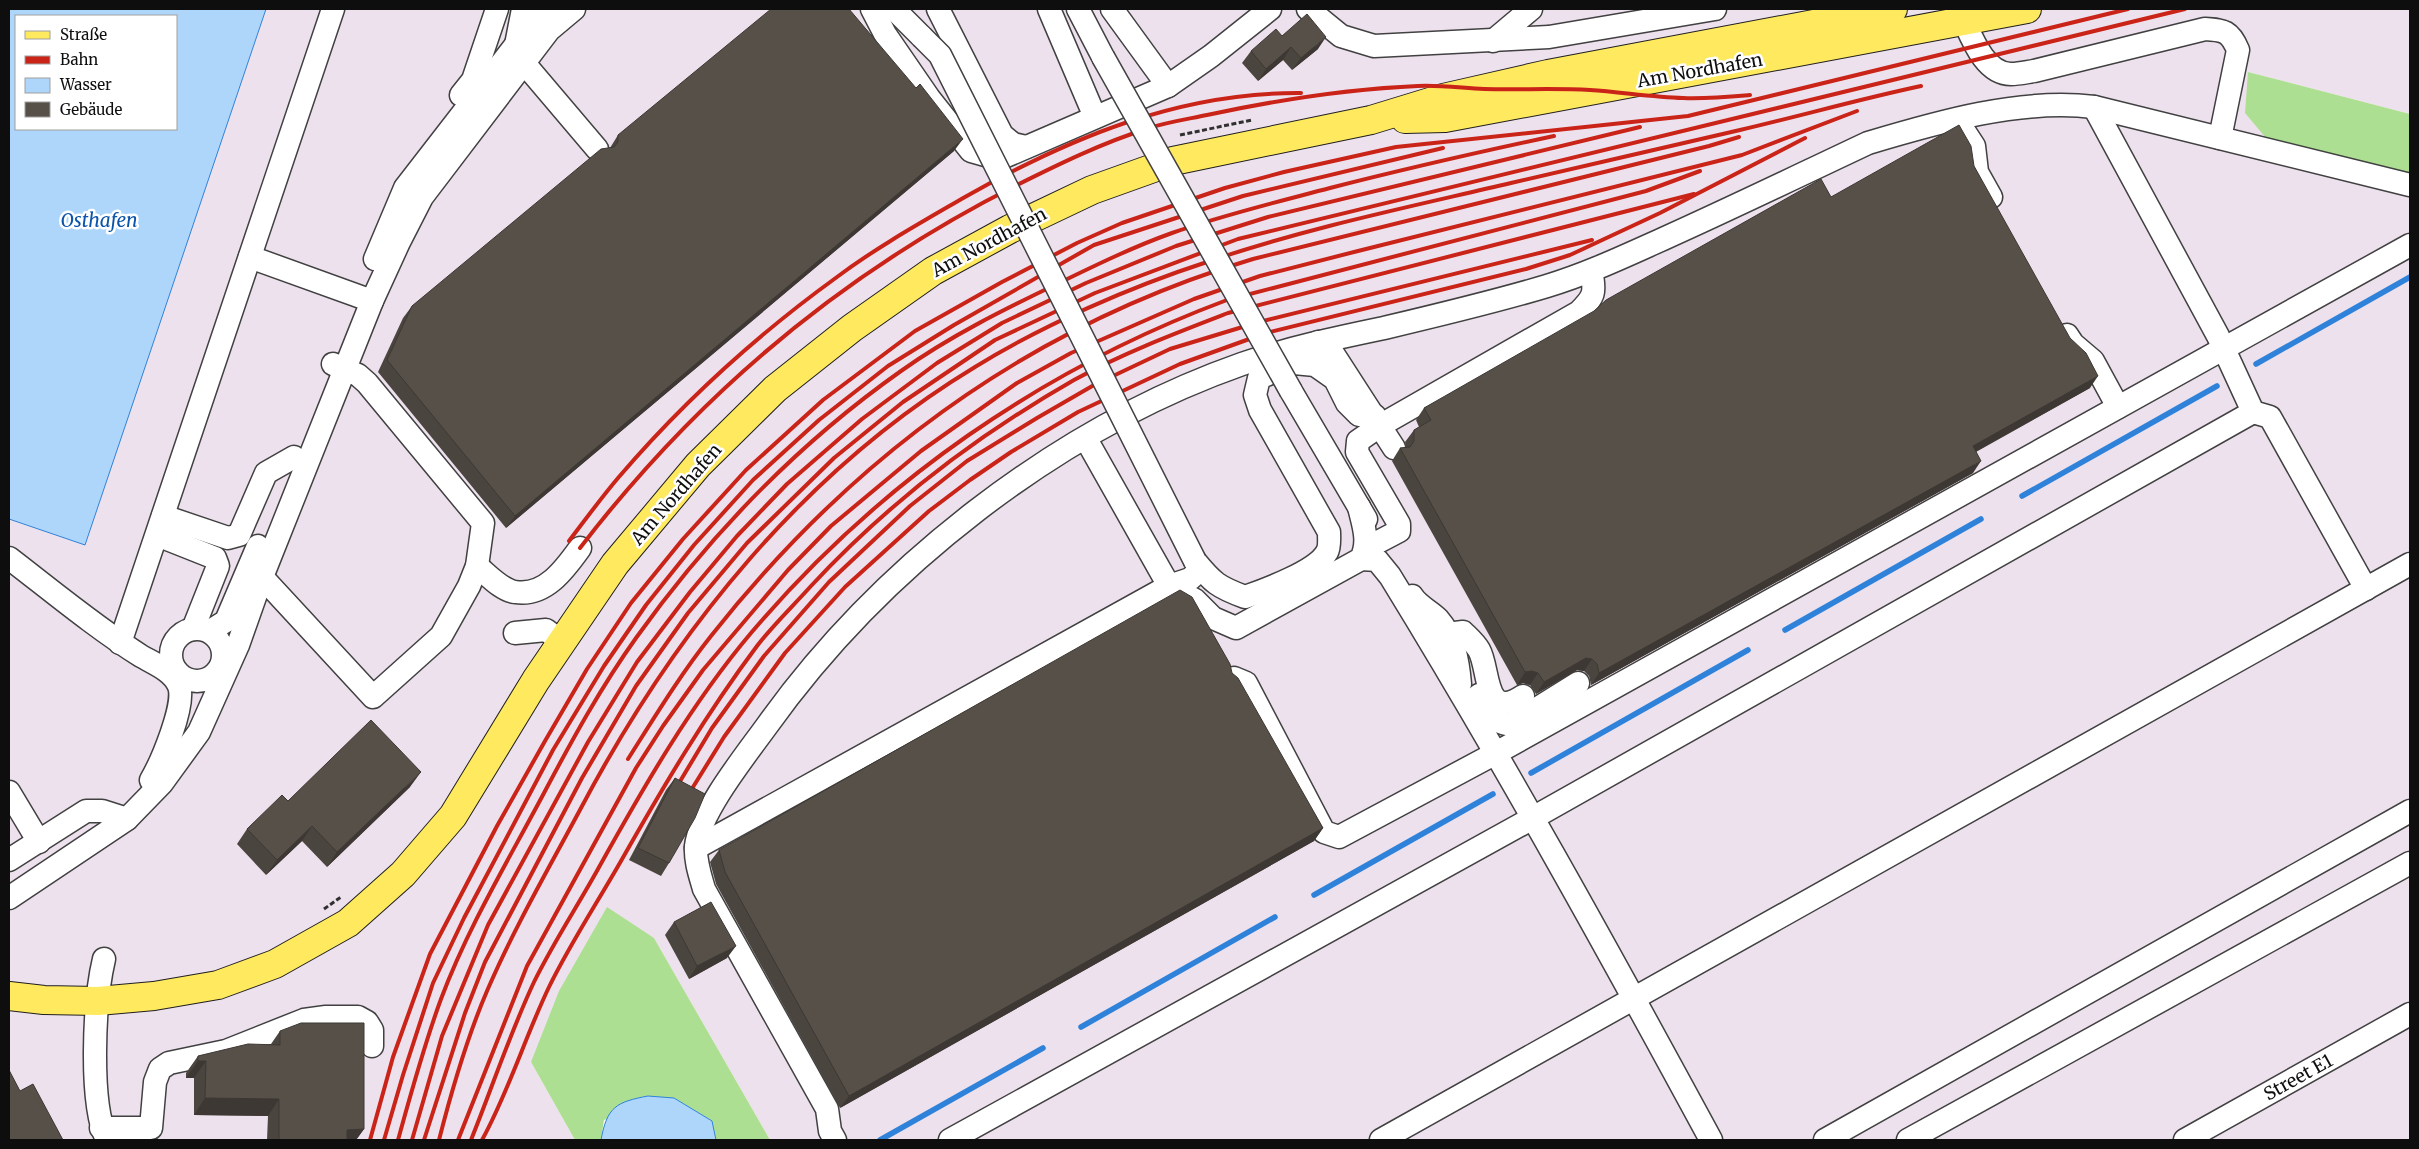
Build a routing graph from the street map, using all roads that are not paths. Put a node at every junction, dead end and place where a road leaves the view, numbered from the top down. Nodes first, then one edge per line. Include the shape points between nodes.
1 (334, 9) edge
2 (496, 9) edge
3 (523, 9) edge
4 (551, 9) edge
5 (574, 9) edge
6 (872, 9) edge
7 (894, 9) edge
8 (938, 9) edge
9 (1049, 9) edge
10 (1078, 9) edge
11 (1112, 9) edge
12 (1270, 9) edge
13 (1308, 9) edge
14 (1531, 9) edge
15 (1715, 9) edge
16 (1893, 9) edge
17 (2027, 9) edge
18 (1964, 21) junction
19 (1493, 41) junction
20 (520, 54) junction
21 (1168, 86) junction
22 (2094, 107) junction
23 (1095, 117) junction
24 (1372, 120) junction
25 (1957, 120) junction
26 (2220, 138) junction
27 (1026, 147) junction
28 (597, 149) dead end
29 (2410, 185) edge
30 (405, 188) junction
31 (2001, 215) edge
32 (2410, 245) edge
33 (250, 257) junction
34 (1591, 271) junction
35 (366, 298) junction
36 (2058, 318) edge
37 (1382, 328) junction
38 (1318, 342) junction
39 (2224, 348) junction
40 (339, 366) junction
41 (2118, 407) junction
42 (2253, 412) junction
43 (1378, 420) junction
44 (1086, 439) junction
45 (1394, 448) dead end
46 (294, 457) junction
47 (1359, 507) junction
48 (160, 526) junction
49 (574, 545) dead end
50 (1383, 547) junction
51 (9, 558) edge
52 (1361, 559) junction
53 (2410, 564) edge
54 (477, 566) junction
55 (1197, 566) junction
56 (259, 585) junction
57 (1169, 586) junction
58 (2366, 589) junction
59 (1268, 611) junction
60 (516, 633) dead end
61 (208, 634) junction
62 (562, 642) junction
63 (120, 643) junction
64 (1451, 643) junction
65 (172, 652) junction
66 (206, 678) junction
67 (1234, 678) edge
68 (1578, 683) dead end
69 (1462, 693) junction
70 (1523, 696) dead end
71 (1496, 753) junction
72 (171, 761) junction
73 (9, 792) edge
74 (2410, 811) edge
75 (127, 819) junction
76 (1531, 819) junction
77 (39, 842) junction
78 (696, 848) junction
79 (9, 860) edge
80 (2410, 863) edge
81 (9, 898) edge
82 (104, 959) dead end
83 (9, 996) edge
84 (1633, 998) junction
85 (98, 1001) junction
86 (2410, 1014) edge
87 (372, 1046) dead end
88 (104, 1134) edge
89 (835, 1140) edge
90 (950, 1140) edge
91 (1381, 1140) edge
92 (1711, 1140) edge
93 (1825, 1140) edge
94 (1908, 1140) edge
95 (2185, 1140) edge

1 - 33 lane
2 - 20 lane
2 - 30 lane via 473,80 424,143
3 - 20 lane
4 - 20 lane via 534,24
5 - 20 lane
6 - 27 lane via 885,34 929,98 971,151 999,159
7 - 55 lane, bridge via 940,55
8 - 27 lane via 1002,135 1013,144
9 - 23 lane
10 - 47 lane, bridge
11 - 21 lane
12 - 21 lane
13 - 19 lane via 1342,36 1374,46
14 - 19 lane
15 - 19 lane via 1549,37
16 - 24 main road, Am Nordhafen via 1548,74 1443,98
17 - 18 main road, Am Nordhafen
18 - 24 main road, Am Nordhafen via 1445,118
18 - 26 lane via 1983,57 1993,68 2010,75 2205,29 2222,30 2233,38 2238,50
20 - 28 lane
20 - 30 lane
20 - 35 lane via 422,197
21 - 23 lane
22 - 25 lane via 2050,105
22 - 26 lane
22 - 39 lane
23 - 27 lane
24 - 62 main road, Am Nordhafen via 1173,160 1092,190 1010,229 934,271 852,328 775,390 698,465 615,564
25 - 31 lane via 1974,146 1977,172
25 - 34 lane via 1868,143
26 - 29 lane
30 - 35 lane
32 - 39 lane
33 - 35 lane
33 - 48 lane
34 - 37 lane via 1472,307
34 - 43 lane via 1592,300 1578,312
35 - 40 lane
36 - 41 lane via 2073,344 2093,361
37 - 38 lane
37 - 43 lane via 1357,343 1352,353 1356,368 1373,393
38 - 43 lane via 1332,352
38 - 44 lane via 1242,364 1156,400
39 - 41 lane
39 - 42 lane
40 - 46 lane
40 - 54 lane via 367,383 483,523
40 - 56 lane
41 - 71 lane
42 - 58 lane via 2270,417
42 - 76 lane
43 - 45 lane
43 - 50 lane via 1368,447 1371,462 1410,531 1403,543
43 - 55 lane via 1359,415 1347,403 1335,378 1315,365 1294,364 1259,378 1255,395 1260,410 1329,532 1328,551 1317,563 1278,585 1245,597 1221,588
44 - 57 lane
44 - 78 lane via 1055,456 978,509 910,566 846,628 744,757 700,827
46 - 48 lane via 266,473 239,534 228,538
46 - 61 lane via 226,621
47 - 50 lane
47 - 52 lane via 1366,550
48 - 61 lane via 215,558 218,566
48 - 63 lane
49 - 54 lane via 551,583 531,591 515,592 499,585
50 - 64 lane via 1416,602 1438,620
51 - 63 lane
52 - 59 lane
52 - 69 lane via 1377,560 1390,576
53 - 58 lane
54 - 56 lane via 440,636 373,697
55 - 57 lane via 1190,579
55 - 59 lane via 1204,585 1235,610
56 - 61 lane
56 - 72 lane via 199,732
57 - 59 lane via 1194,600 1213,618 1236,628
57 - 78 lane
58 - 84 lane
60 - 62 lane via 546,630
61 - 65 lane via 185,631
61 - 66 lane via 223,661
62 - 85 main road, Am Nordhafen via 453,816 403,874 348,923 275,964 218,985
63 - 65 lane
63 - 72 lane via 174,676 180,689
64 - 68 lane via 1489,715 1500,724 1511,725
64 - 69 lane
64 - 70 lane via 1463,632 1479,650 1488,690 1499,701 1512,703
65 - 66 lane via 181,675
66 - 72 lane
67 - 71 lane via 1246,683 1324,832 1339,837
69 - 71 lane
71 - 76 lane
72 - 75 lane via 162,783
73 - 77 lane
74 - 93 lane
75 - 77 lane via 86,811
75 - 81 lane
76 - 84 lane
76 - 90 lane
77 - 79 lane
78 - 89 lane via 704,889 828,1109 830,1131
80 - 94 lane
82 - 85 lane
83 - 85 main road, Am Nordhafen
84 - 91 lane
84 - 92 lane
85 - 88 lane via 95,1069
86 - 95 lane, Street E1
87 - 88 lane via 372,1030 367,1022 358,1017 326,1017 304,1020 226,1051 170,1063 160,1069 155,1082 151,1128

